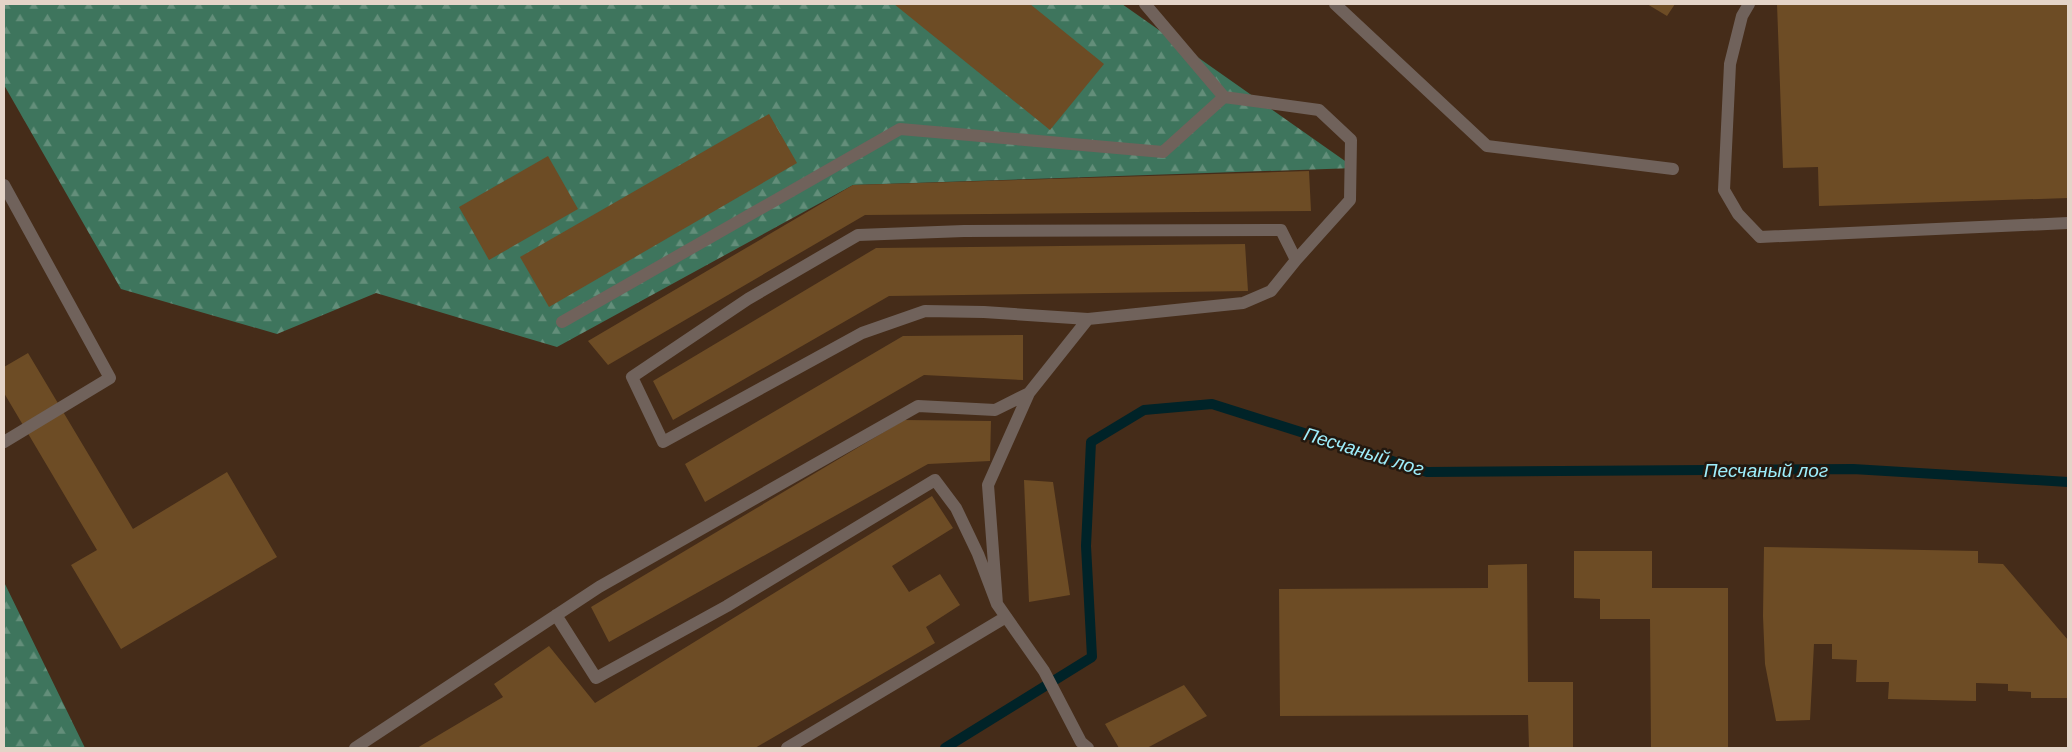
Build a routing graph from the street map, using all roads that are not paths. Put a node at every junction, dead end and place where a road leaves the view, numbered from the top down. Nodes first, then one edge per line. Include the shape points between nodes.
1 (1144, 4) edge
2 (1335, 4) edge
3 (1749, 4) edge
4 (1224, 97) junction
5 (1673, 169) dead end
6 (4, 185) edge
7 (2068, 223) edge
8 (1296, 260) junction
9 (1088, 319) junction
10 (562, 322) dead end
11 (1029, 393) junction
12 (4, 442) edge
13 (997, 604) junction
14 (556, 615) junction
15 (1006, 617) junction
16 (1085, 745) edge
17 (355, 748) edge
18 (787, 748) edge

1 - 4 lane
2 - 5 lane via 1487,146
3 - 7 lane via 1742,16 1730,64 1724,190 1738,214 1760,237
4 - 8 lane via 1319,110 1351,140 1350,200
4 - 10 lane via 1162,152 900,129
6 - 12 lane via 110,378
8 - 9 lane via 1272,291 1243,303
8 - 9 lane via 1281,230 974,231 858,235 748,299 632,378 663,442 862,333 925,311
9 - 11 lane
11 - 13 lane via 988,485
11 - 14 lane via 995,410 918,406 599,587
13 - 14 lane via 956,508 935,480 727,606 596,678
13 - 15 lane
14 - 17 lane
15 - 16 lane via 1044,671
15 - 18 lane

